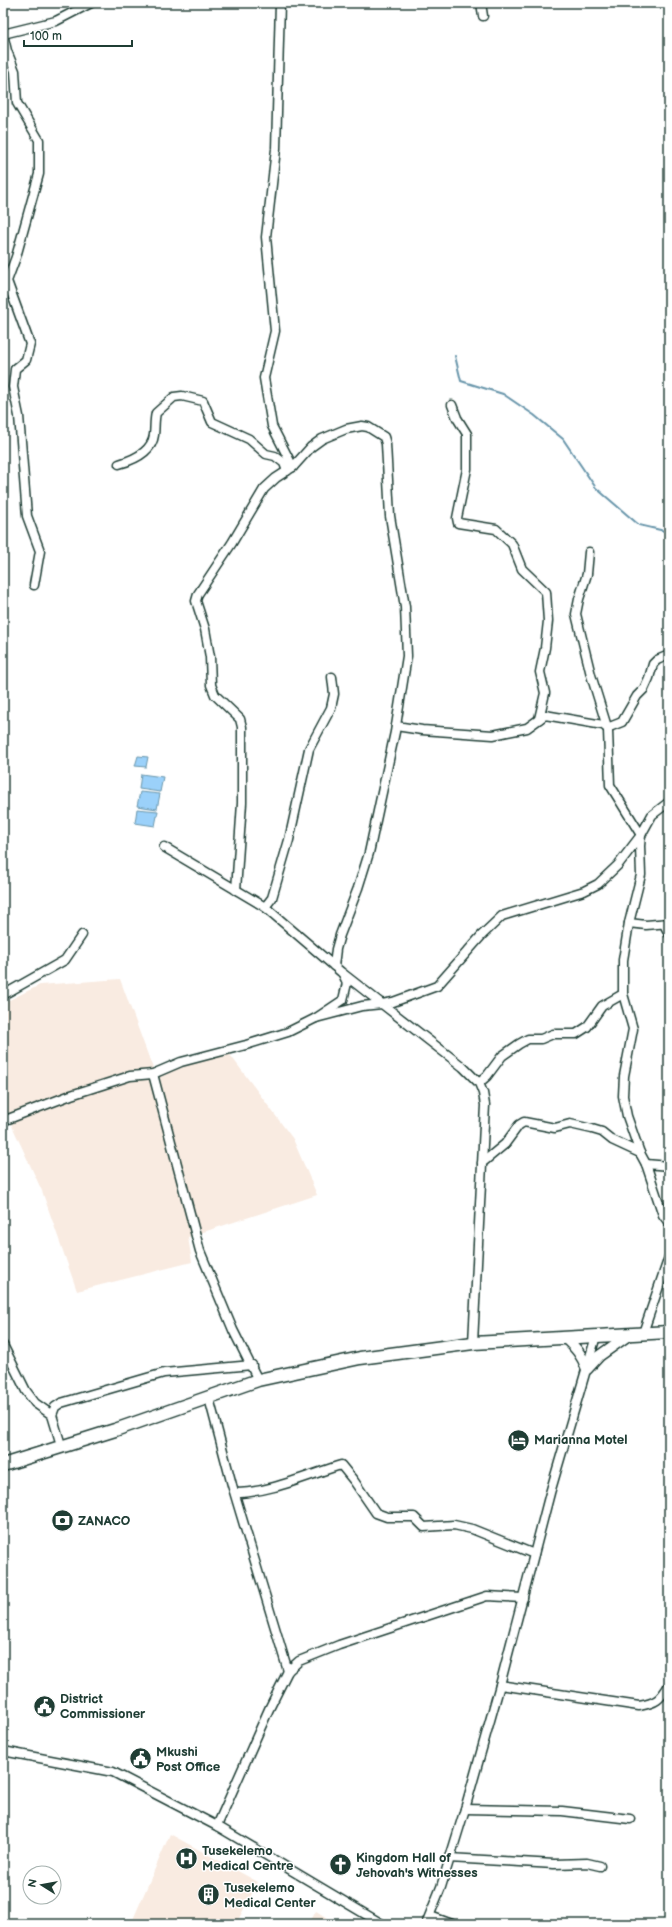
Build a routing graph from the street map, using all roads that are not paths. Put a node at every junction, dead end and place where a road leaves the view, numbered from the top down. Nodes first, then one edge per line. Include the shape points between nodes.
1 (280, 3) edge
2 (481, 3) edge
3 (88, 4) edge
4 (484, 16) dead end
5 (452, 405) dead end
6 (119, 464) dead end
7 (290, 469) junction
8 (589, 552) dead end
9 (34, 585) dead end
10 (669, 655) edge
11 (332, 677) dead end
12 (539, 719) junction
13 (396, 726) junction
14 (607, 728) junction
15 (669, 802) edge
16 (641, 835) junction
17 (164, 847) dead end
18 (236, 890) junction
19 (265, 907) junction
20 (629, 923) junction
21 (666, 923) edge
22 (669, 934) edge
23 (82, 936) dead end
24 (334, 966) junction
25 (341, 972) junction
26 (623, 994) junction
27 (3, 995) edge
28 (382, 1004) junction
29 (316, 1018) junction
30 (153, 1074) junction
31 (479, 1083) junction
32 (3, 1121) edge
33 (640, 1153) junction
34 (482, 1163) junction
35 (646, 1164) junction
36 (669, 1166) edge
37 (669, 1223) edge
38 (669, 1257) edge
39 (669, 1332) edge
40 (630, 1334) junction
41 (643, 1334) junction
42 (596, 1336) junction
43 (565, 1338) junction
44 (474, 1343) junction
45 (3, 1345) edge
46 (252, 1365) junction
47 (587, 1369) junction
48 (258, 1380) junction
49 (209, 1398) junction
50 (52, 1415) junction
51 (61, 1445) junction
52 (3, 1465) edge
53 (235, 1494) junction
54 (534, 1554) junction
55 (523, 1598) junction
56 (284, 1654) junction
57 (299, 1661) junction
58 (288, 1671) junction
59 (500, 1685) junction
60 (669, 1685) edge
61 (3, 1751) edge
62 (465, 1809) junction
63 (630, 1819) dead end
64 (217, 1826) junction
65 (449, 1858) junction
66 (600, 1866) dead end
67 (428, 1920) edge
68 (382, 1924) edge
69 (452, 1924) edge

1 - 7 street via 276,149 266,237 274,331 264,378 272,426
2 - 4 street
3 - 9 street via 56,21 3,34 15,71 17,102 39,140 39,174 7,281 30,344 26,360 15,369 13,387 19,416 27,516 40,551
5 - 12 street via 468,434 467,469 458,524 496,529 512,544 522,569 546,592 548,621 540,672 545,693
6 - 7 street via 139,456 154,437 156,413 172,397 182,396 203,401 212,422 248,438 267,455 277,458
7 - 13 street via 316,443 346,429 368,427 384,437 388,462 390,516 405,607 407,656
7 - 18 street via 264,490 196,601 210,657 211,685 215,695 240,719 242,727 242,803
8 - 14 street via 587,574 578,599 576,614
10 - 14 street via 653,664 644,689 622,722
11 - 19 street via 334,694 331,708 309,749 289,840 272,898
12 - 13 street via 527,728 493,736
12 - 14 street via 545,715 553,715
13 - 24 street via 369,853 340,935
14 - 16 street via 610,785
15 - 16 street via 652,815
16 - 20 street via 641,881
16 - 28 street via 618,865 598,884 584,891 502,916 437,986
17 - 18 street
18 - 19 street
19 - 24 street
20 - 21 street
20 - 26 street via 623,960
21 - 22 street
23 - 27 street via 65,960
24 - 25 street
25 - 28 street
25 - 29 street via 348,984 343,1000
26 - 31 street via 602,1006 587,1027 576,1034 553,1034 541,1039 528,1039 519,1044 502,1056
26 - 33 street via 633,1029 623,1096
28 - 29 street via 339,1011
28 - 31 street via 463,1067
29 - 30 street via 288,1032 246,1046 181,1062
30 - 32 street via 130,1076
30 - 46 street via 200,1251 233,1330
31 - 34 street via 485,1105
33 - 34 street via 599,1131 570,1124 555,1128 524,1122 505,1144
33 - 35 street
34 - 44 street
35 - 36 street
35 - 37 street via 663,1215
38 - 41 street
39 - 41 main road
40 - 41 main road
40 - 42 main road
40 - 47 street via 599,1356
42 - 43 main road
42 - 47 street
43 - 44 main road
43 - 47 street via 577,1349
44 - 48 main road via 360,1358
45 - 50 street via 26,1391
46 - 48 street
46 - 50 street via 164,1373 61,1403 55,1407
47 - 54 street
48 - 49 main road
49 - 51 main road via 115,1430
49 - 53 street
50 - 51 street
51 - 52 main road
53 - 54 street via 271,1487 341,1465 376,1513 388,1517 414,1517 424,1527 454,1525 472,1529
53 - 56 street
54 - 55 street
55 - 57 street via 487,1596 339,1645
55 - 59 street
56 - 57 street
56 - 58 street
57 - 58 street
58 - 64 street
59 - 60 street via 639,1706 654,1704
59 - 62 street
61 - 64 street via 113,1772
62 - 63 street via 562,1811
62 - 65 street
64 - 68 street
65 - 66 street via 554,1864 588,1863
65 - 67 street
67 - 69 street

